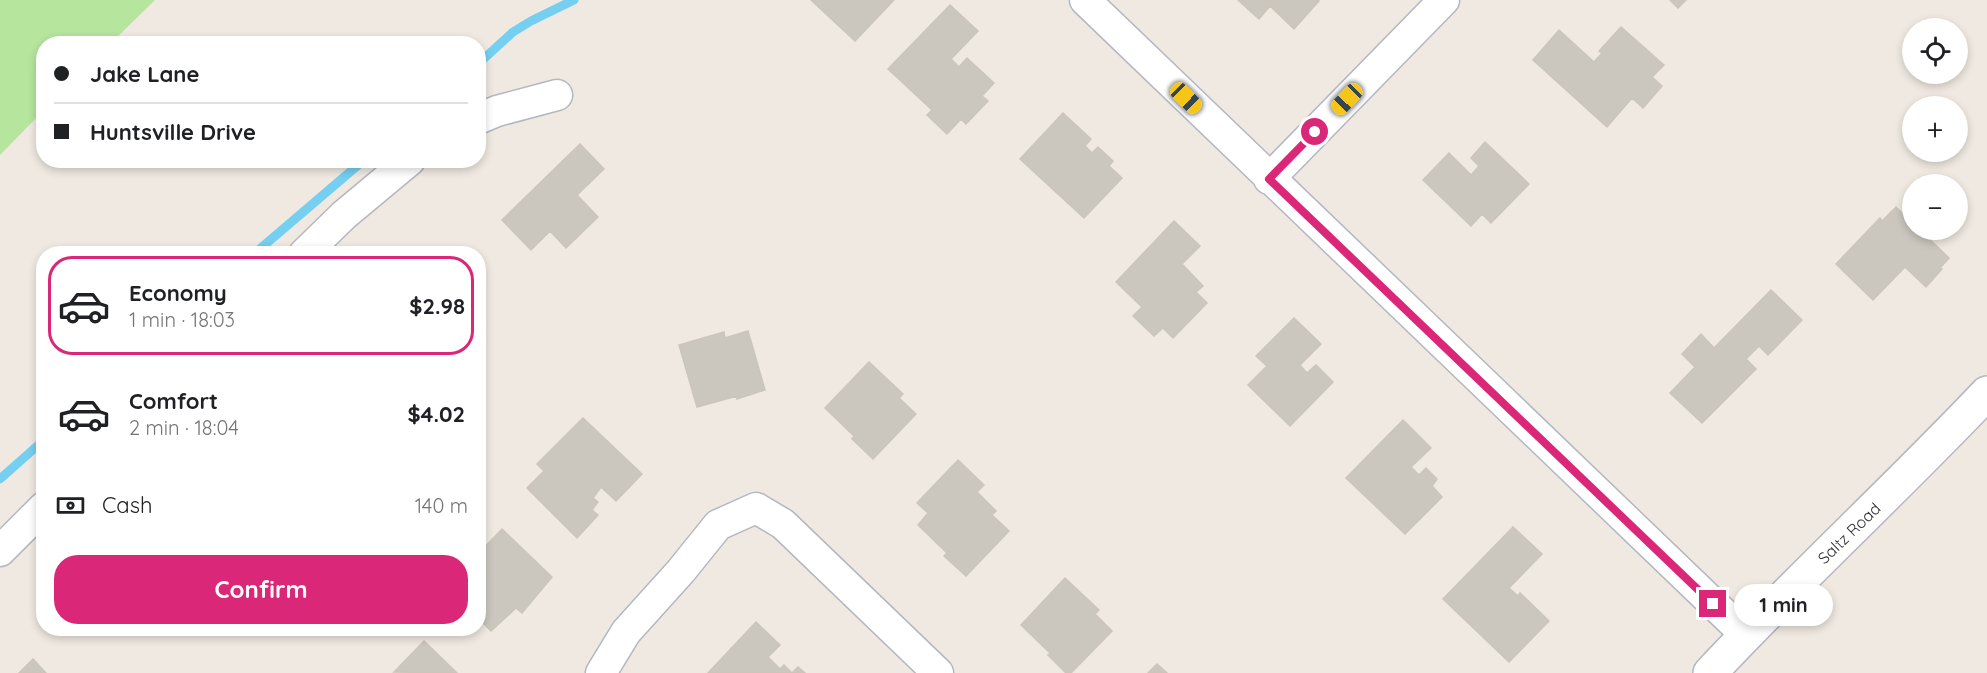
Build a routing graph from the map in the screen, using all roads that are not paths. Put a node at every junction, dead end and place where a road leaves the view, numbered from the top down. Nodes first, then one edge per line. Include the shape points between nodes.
1 (1085, 0) edge
2 (1444, 0) edge
3 (557, 96) dead end
4 (486, 115) edge
5 (400, 168) edge
6 (1269, 179) junction
7 (312, 246) edge
8 (1987, 393) edge
9 (36, 515) edge
10 (0, 551) edge
11 (1746, 635) junction
12 (601, 673) edge
13 (938, 673) edge
14 (1710, 673) edge

1 - 6 street
2 - 6 street
3 - 4 street
5 - 7 street
6 - 11 street
8 - 11 street, Saltz Road
9 - 10 street
11 - 14 street, Saltz Road
12 - 13 street via 626,633 718,525 756,508 783,524

